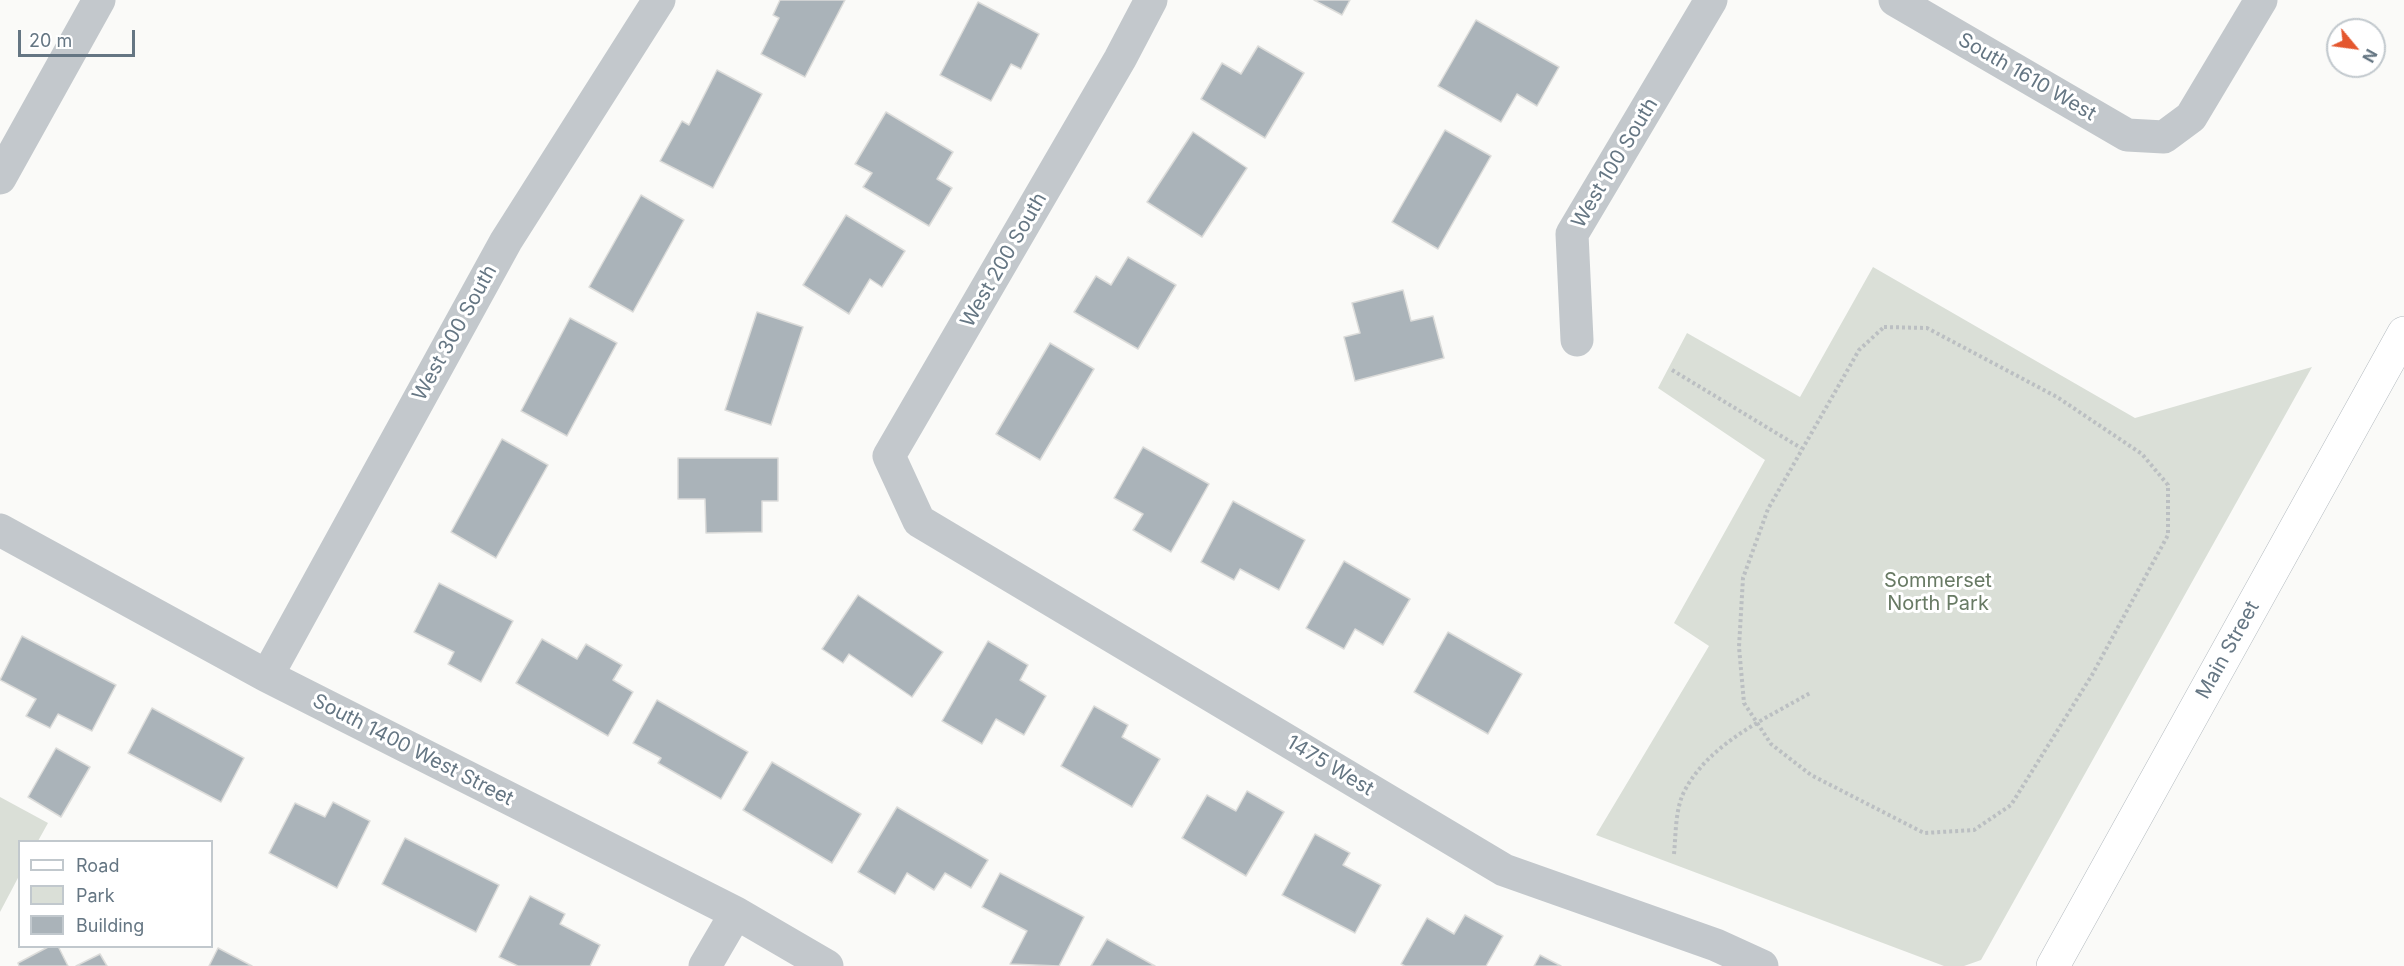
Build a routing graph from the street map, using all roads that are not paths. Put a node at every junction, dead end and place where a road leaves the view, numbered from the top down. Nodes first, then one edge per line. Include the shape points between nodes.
1 (99, 0) edge
2 (659, 0) edge
3 (1151, 0) edge
4 (1711, 0) edge
5 (1895, 0) edge
6 (2260, 0) edge
7 (0, 178) edge
8 (2404, 333) edge
9 (1577, 340) dead end
10 (919, 522) joint
11 (0, 530) edge
12 (267, 676) junction
13 (736, 913) junction
14 (1710, 955) edge
15 (705, 966) edge
16 (827, 966) edge
17 (1762, 966) edge
18 (2053, 966) edge

1 - 7 street
2 - 12 street, West 300 South via 506,241
3 - 10 street, West 200 South via 889,456
4 - 9 street, West 100 South via 1572,234
5 - 6 street, South 1610 West via 2127,135 2164,137 2191,117
8 - 18 main road, Main Street
10 - 14 street, 1475 West via 1504,870
11 - 12 street, South 1400 West Street
12 - 13 street, South 1400 West Street
13 - 15 street
13 - 16 street, South 1400 West Street
14 - 17 street, 1475 West

